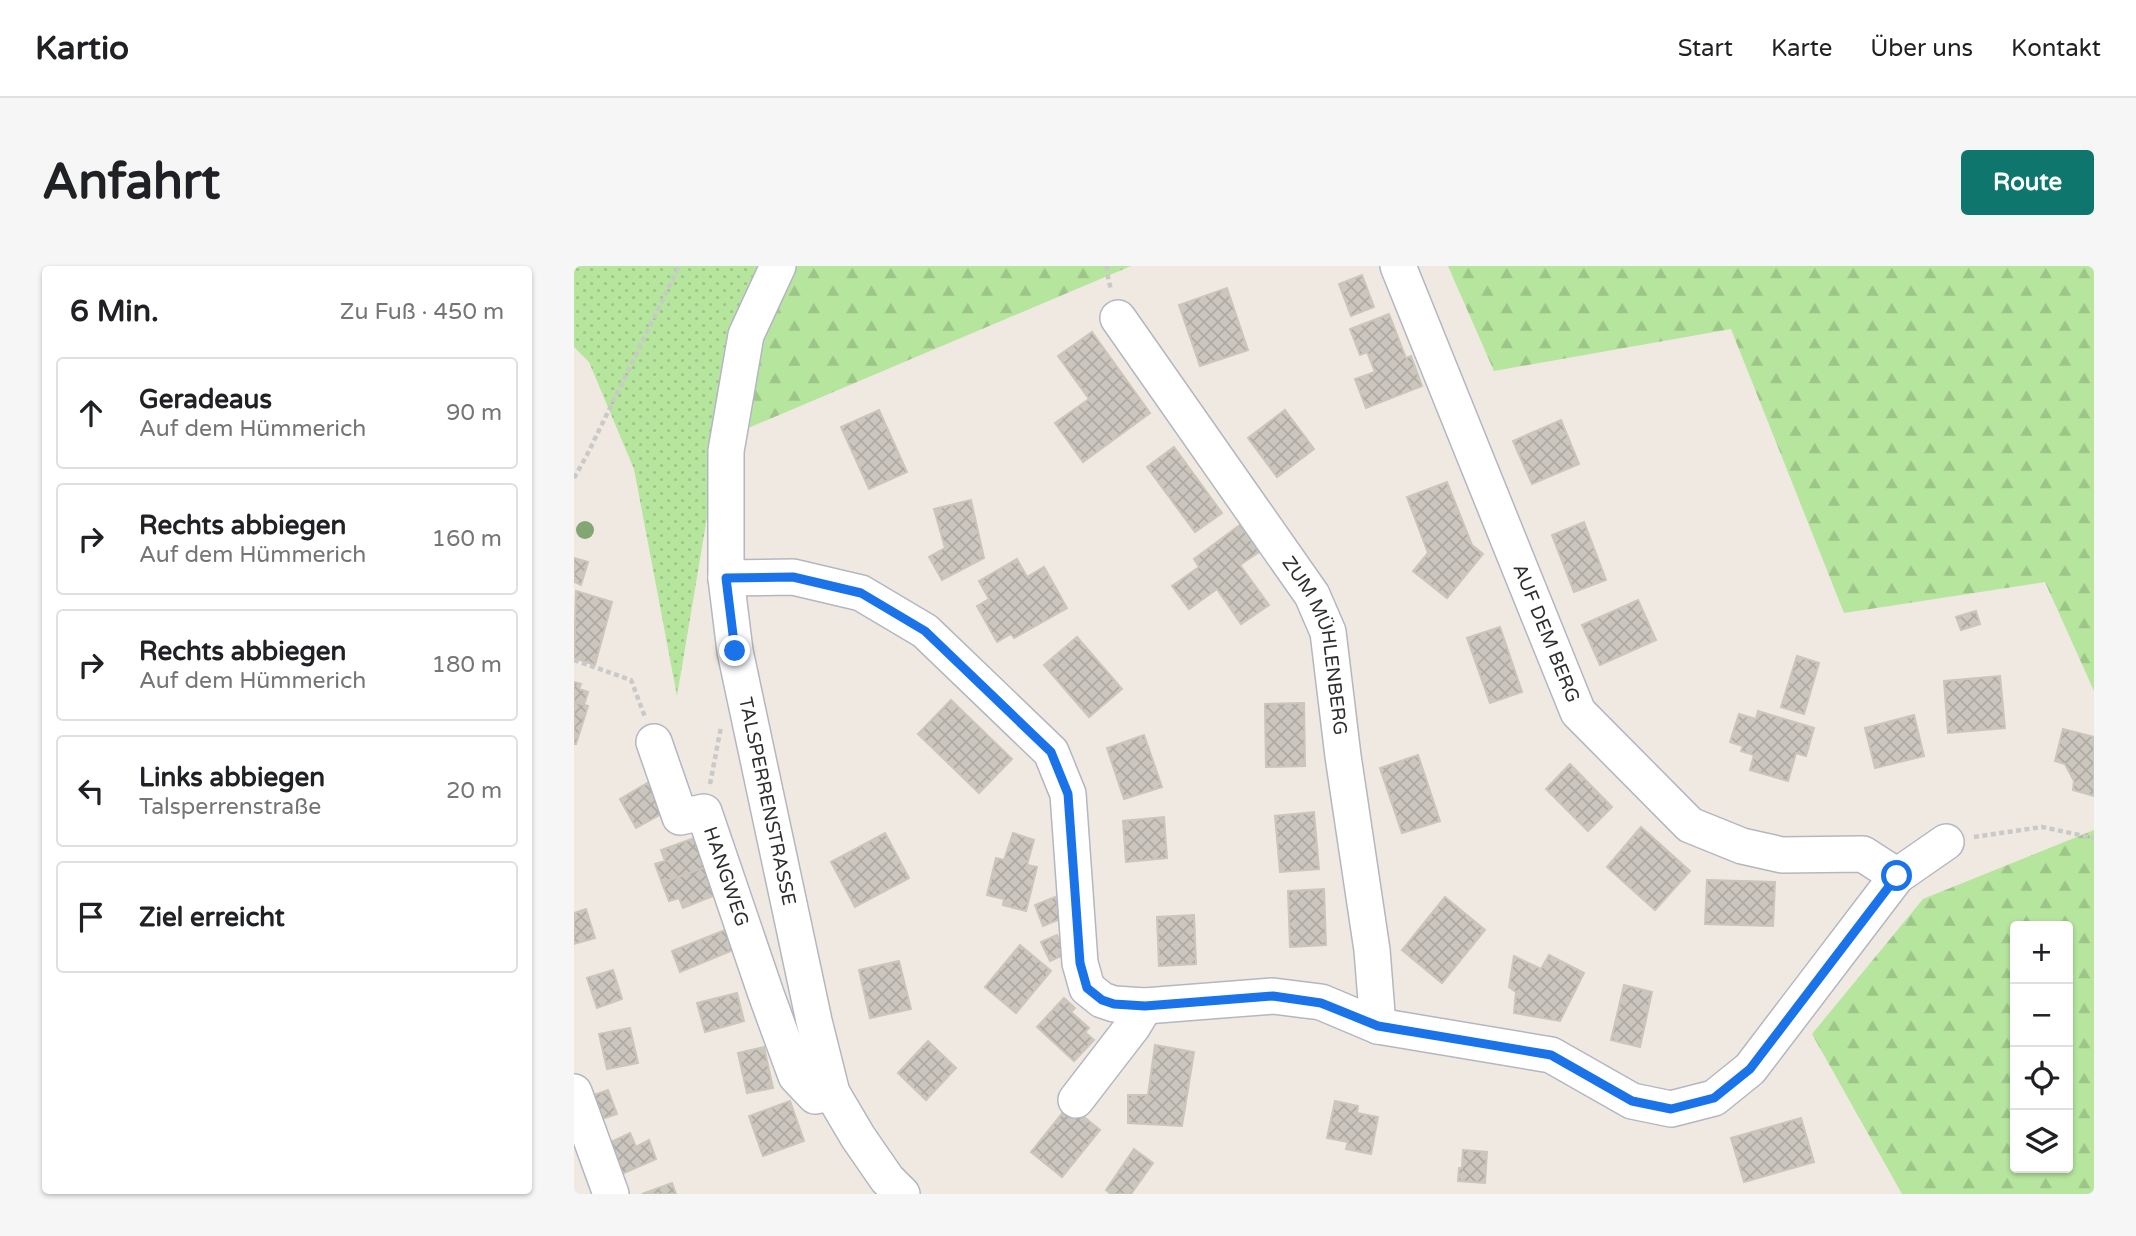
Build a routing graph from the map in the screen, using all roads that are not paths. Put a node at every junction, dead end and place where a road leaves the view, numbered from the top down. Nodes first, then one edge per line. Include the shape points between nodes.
1 (778, 266) edge
2 (1398, 266) edge
3 (1118, 318) dead end
4 (726, 578) junction
5 (654, 742) road end
6 (1946, 842) road end
7 (1897, 876) junction
8 (1145, 1006) junction
9 (1378, 1026) junction
10 (574, 1092) edge
11 (832, 1093) junction
12 (1076, 1100) dead end
13 (611, 1194) edge
14 (902, 1194) edge

1 - 4 street, TALSPERRENSTRASSE via 746,335 726,451
2 - 7 street, AUF DEM BERG via 1577,712 1690,825 1742,846 1782,855 1863,854
3 - 9 street, ZUM MÜHLENBERG via 1312,596 1328,632 1372,950
4 - 8 street via 793,577 861,593 925,631 1051,752 1068,794 1080,963 1087,988 1114,1004
4 - 11 street, TALSPERRENSTRASSE via 735,651
5 - 11 street, HANGWEG via 680,817 704,812 796,1076 816,1096
6 - 7 street
7 - 9 street via 1750,1069 1714,1098 1671,1109 1632,1101 1551,1055
8 - 9 street via 1273,996 1321,1003
8 - 12 street
10 - 13 street
11 - 14 street, TALSPERRENSTRASSE via 887,1179

